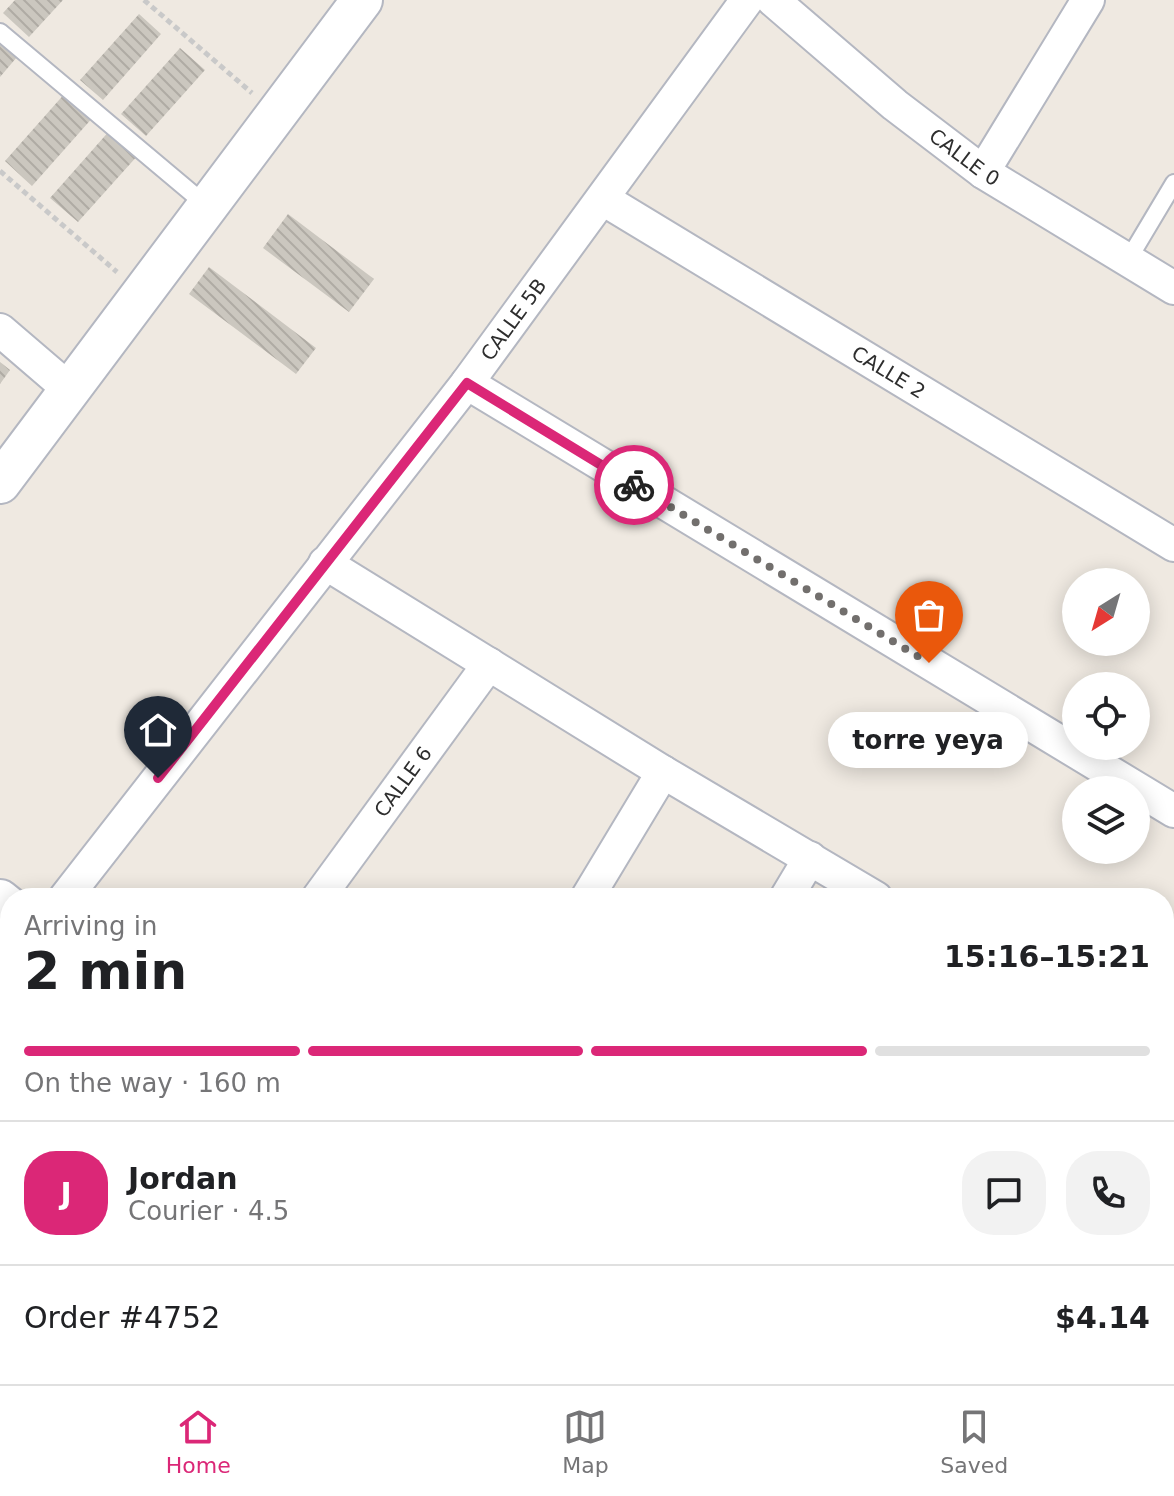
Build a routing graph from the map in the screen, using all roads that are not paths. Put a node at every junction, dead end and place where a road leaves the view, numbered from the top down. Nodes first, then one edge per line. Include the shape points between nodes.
1 (362, 0) edge
2 (747, 0) edge
3 (773, 0) edge
4 (1088, 0) edge
5 (0, 32) edge
6 (983, 172) junction
7 (1174, 183) edge
8 (603, 199) junction
9 (208, 206) junction
10 (1128, 260) junction
11 (1174, 288) edge
12 (0, 330) edge
13 (467, 383) junction
14 (70, 390) junction
15 (0, 483) edge
16 (1174, 545) edge
17 (325, 563) junction
18 (489, 664) junction
19 (663, 772) junction
20 (1174, 811) edge
21 (810, 858) junction
22 (73, 888) edge
23 (325, 888) edge
24 (593, 888) edge
25 (792, 888) edge
26 (860, 888) edge

1 - 9 street
2 - 8 street, CALLE 5B
3 - 6 street, CALLE 0
4 - 6 street
5 - 9 lane
6 - 10 street, CALLE 0
7 - 10 lane
8 - 13 street, CALLE 5B
8 - 16 street, CALLE 2
9 - 14 street
10 - 11 street, CALLE 0
12 - 14 street
13 - 17 street, CALLE 5B
13 - 20 street
14 - 15 street
17 - 18 street
17 - 22 street, CALLE 5B
18 - 19 street
18 - 23 street, CALLE 6
19 - 21 street
19 - 24 street
21 - 25 street
21 - 26 street

